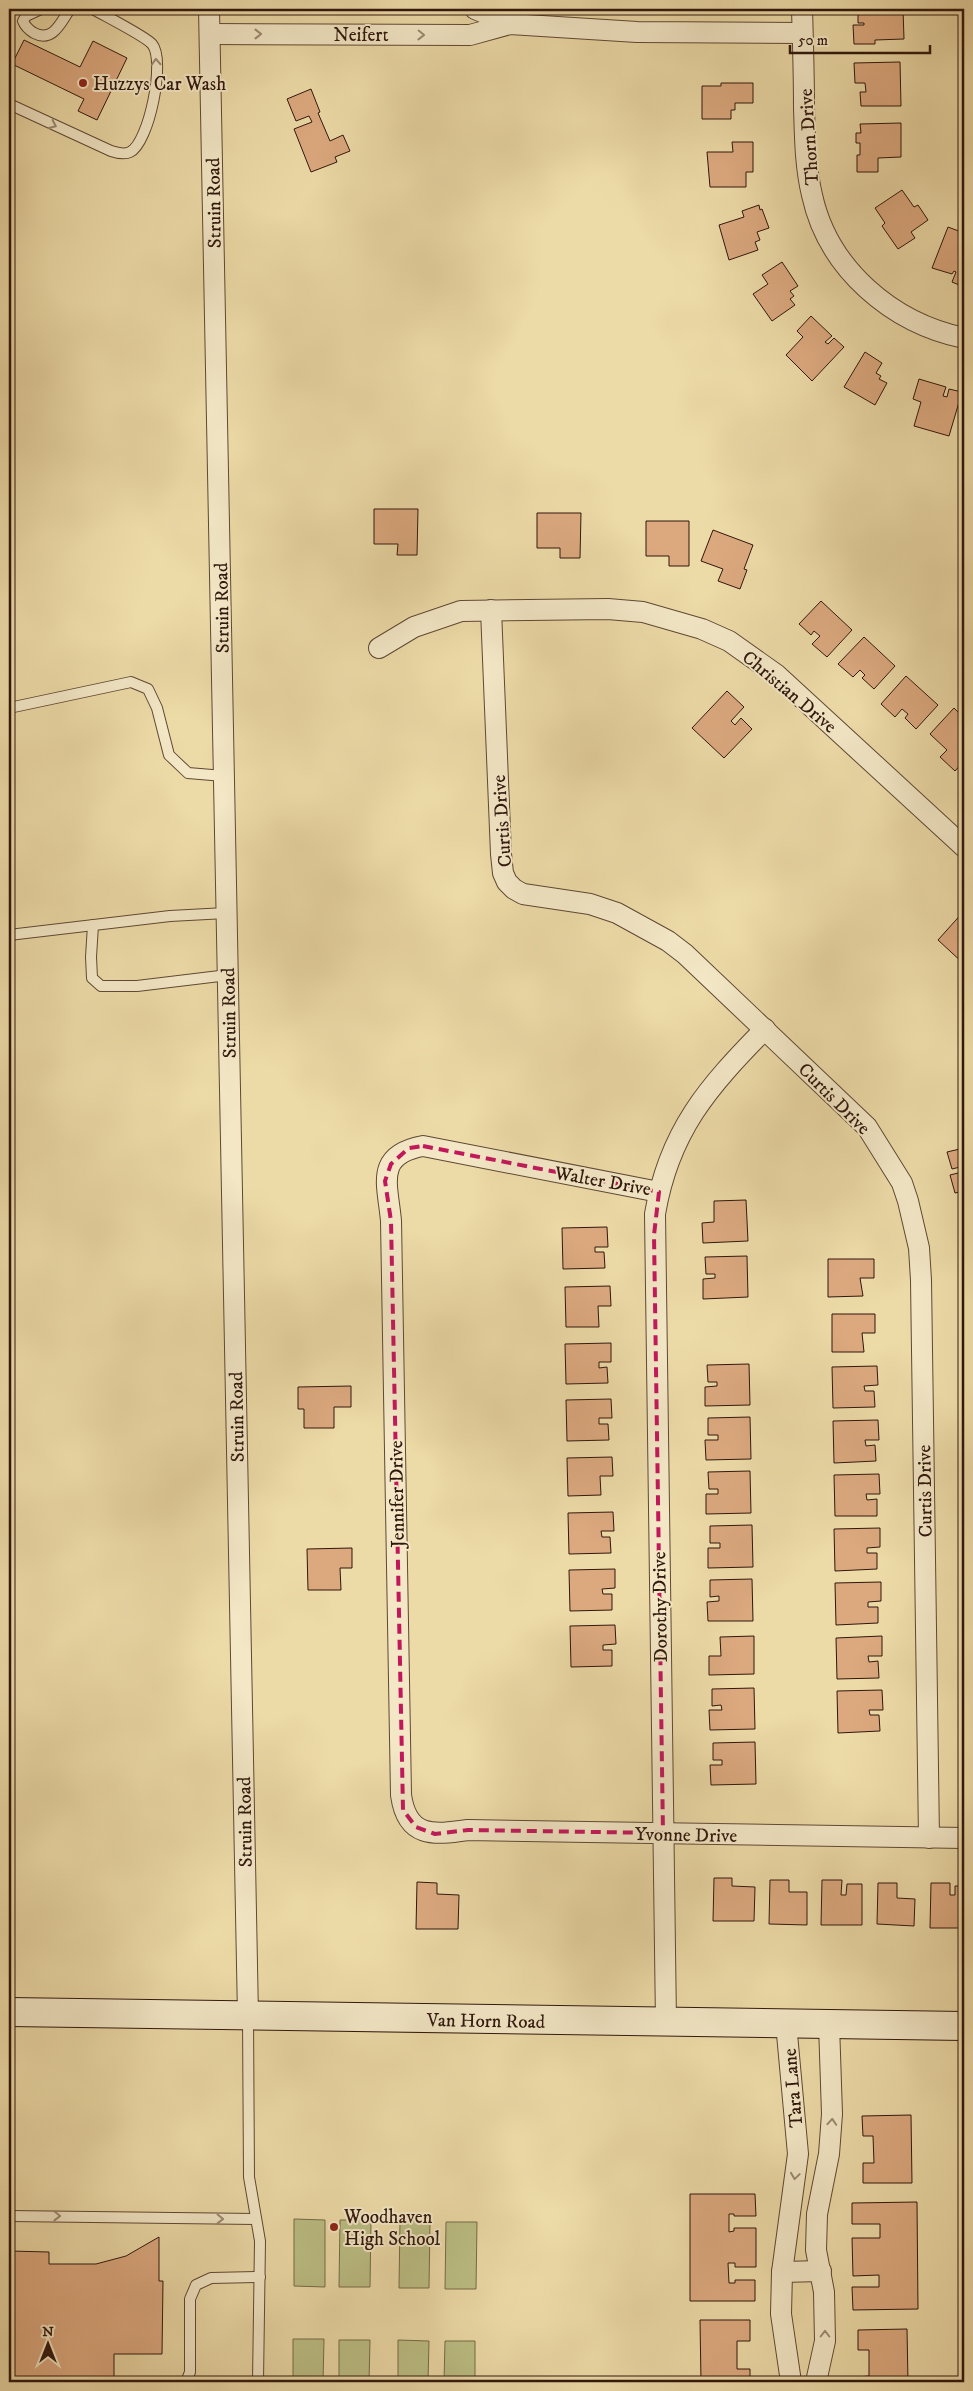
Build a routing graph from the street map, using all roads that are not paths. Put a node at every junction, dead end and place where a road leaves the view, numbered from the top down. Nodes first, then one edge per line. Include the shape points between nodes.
1 (41, 9) edge
2 (70, 9) edge
3 (93, 9) edge
4 (209, 9) edge
5 (475, 9) edge
6 (802, 9) edge
7 (510, 24) junction
8 (802, 33) junction
9 (210, 34) junction
10 (9, 104) edge
11 (964, 338) edge
12 (491, 610) junction
13 (379, 648) dead end
14 (9, 708) edge
15 (224, 776) junction
16 (964, 846) edge
17 (226, 913) junction
18 (93, 925) junction
19 (9, 935) edge
20 (228, 975) junction
21 (765, 1029) junction
22 (391, 1164) joint
23 (659, 1192) junction
24 (411, 1823) joint
25 (663, 1833) junction
26 (929, 1838) junction
27 (964, 1838) edge
28 (9, 2012) edge
29 (248, 2016) junction
30 (666, 2022) junction
31 (786, 2023) junction
32 (829, 2024) junction
33 (964, 2026) edge
34 (798, 2154) junction
35 (829, 2154) junction
36 (9, 2216) edge
37 (256, 2219) junction
38 (821, 2271) junction
39 (782, 2272) junction
40 (260, 2278) junction
41 (186, 2382) edge
42 (258, 2382) edge
43 (791, 2382) edge
44 (816, 2382) edge

1 - 2 lane via 23,21 32,32 44,36 54,32
10 -> 3 lane via 111,151 127,153 135,148 145,130 156,86 155,50 148,41
4 - 9 street, Struin Road
5 - 7 street, Neifert
6 - 8 street, Thorn Drive
7 - 8 street, Neifert via 637,32
9 -> 7 street, Neifert via 470,35
8 - 11 street, Thorn Drive via 808,174 815,207 835,251 864,287 892,309 920,325
9 - 15 street, Struin Road
12 - 13 street, Christian Drive via 451,614 414,627
12 - 16 street, Christian Drive via 608,609 643,612 729,641 777,675
12 - 21 street, Curtis Drive via 501,854 507,882 523,894 590,904 649,929 685,954
14 - 15 lane via 131,682 148,689 157,708 169,756 188,773
15 - 17 street, Struin Road
17 - 18 lane
17 - 20 street, Struin Road
18 - 19 lane
18 - 20 lane via 92,978 101,986 137,986
20 - 29 street, Struin Road
21 - 23 street, Walter Drive via 722,1073 690,1117 671,1152
21 - 26 street, Curtis Drive via 867,1127 902,1183 916,1231 921,1280
22 - 23 street, Walter Drive via 409,1148 423,1146
22 - 24 street, Jennifer Drive via 386,1181 391,1221 401,1794 403,1810
23 - 25 street, Dorothy Drive via 654,1235
24 - 25 street, Yvonne Drive via 435,1834 468,1830
25 - 26 street, Yvonne Drive
25 - 30 street, Dorothy Drive
26 - 27 street, Yvonne Drive
28 - 29 main road, Van Horn Road
29 - 30 main road, Van Horn Road
29 - 37 lane via 248,2177
30 - 31 main road, Van Horn Road
31 - 32 main road, Van Horn Road
31 - 34 street, Tara Lane
32 - 33 main road, Van Horn Road
35 -> 32 street, Tara Lane via 832,2114
34 - 35 street, Tara Lane
34 -> 39 street, Tara Lane
35 - 38 street, Tara Lane via 817,2214 816,2250
36 -> 37 lane
37 - 40 lane via 260,2241
38 - 39 street
44 -> 38 street, Tara Lane via 826,2341
39 - 43 street, Tara Lane via 781,2314
40 - 41 lane via 211,2278 196,2285 190,2299 190,2372
40 - 42 lane

